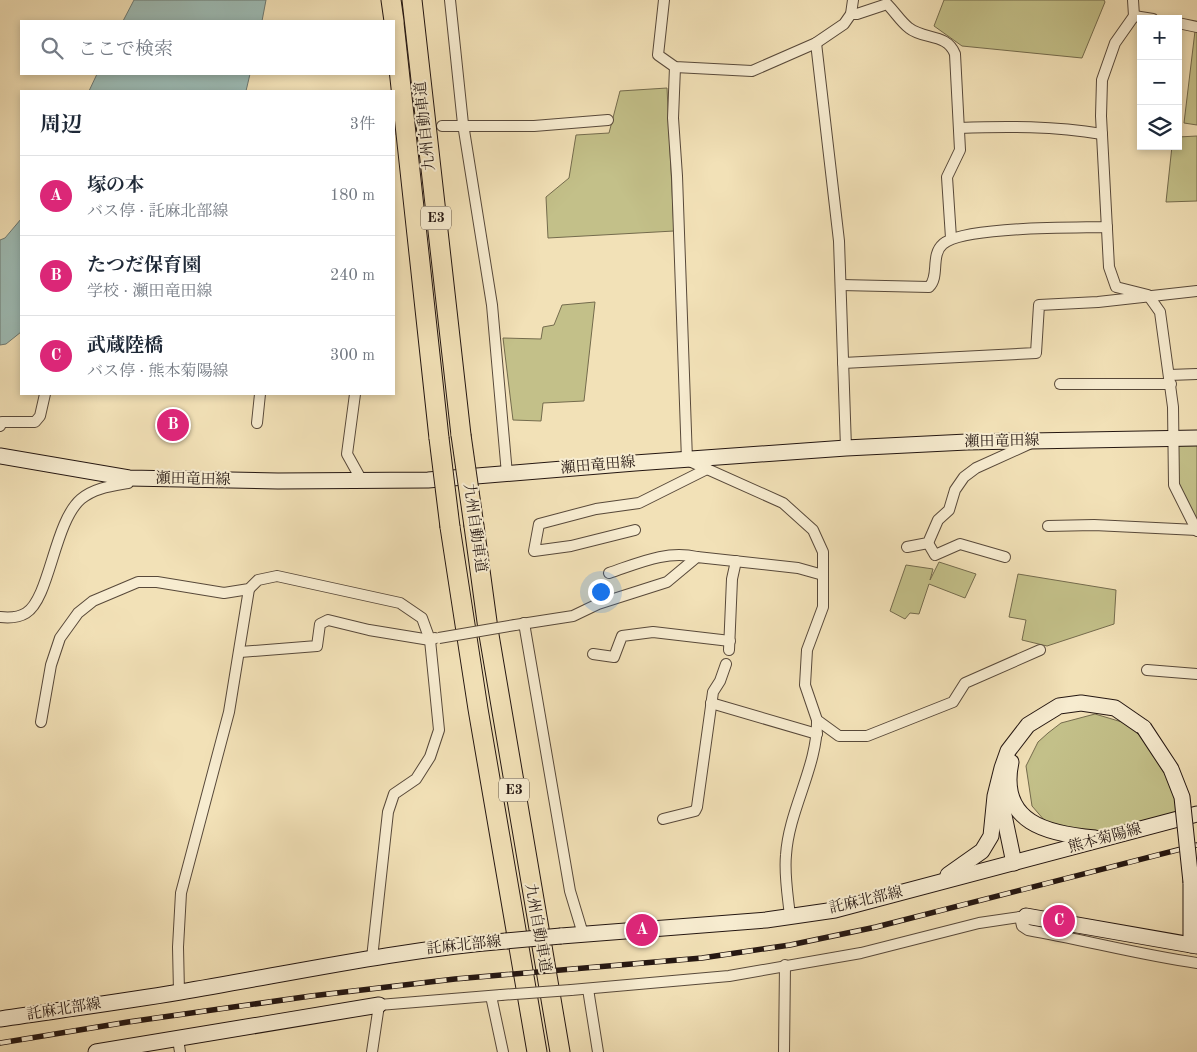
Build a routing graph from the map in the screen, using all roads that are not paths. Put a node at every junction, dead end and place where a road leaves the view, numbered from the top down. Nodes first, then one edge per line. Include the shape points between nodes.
1 (391, 0) edge
2 (412, 0) edge
3 (450, 0) edge
4 (664, 0) edge
5 (853, 0) edge
6 (1133, 0) edge
7 (851, 14) junction
8 (1134, 16) junction
9 (1137, 16) edge
10 (394, 20) edge
11 (1182, 24) edge
12 (1197, 27) edge
13 (395, 31) edge
14 (816, 43) junction
15 (675, 67) junction
16 (608, 120) dead end
17 (463, 124) junction
18 (442, 126) tunnel mouth
19 (959, 128) junction
20 (1102, 134) junction
21 (1107, 227) junction
22 (951, 238) junction
23 (841, 285) junction
24 (1197, 291) edge
25 (1148, 295) junction
26 (843, 362) junction
27 (1197, 374) edge
28 (1170, 380) junction
29 (1060, 384) dead end
30 (45, 395) edge
31 (260, 395) edge
32 (355, 395) edge
33 (257, 423) dead end
34 (0, 426) edge
35 (1197, 438) edge
36 (1173, 440) junction
37 (1034, 441) junction
38 (846, 448) junction
39 (0, 456) edge
40 (686, 460) junction
41 (707, 469) junction
42 (507, 474) junction
43 (129, 478) junction
44 (362, 481) junction
45 (1048, 526) dead end
46 (635, 530) dead end
47 (1197, 530) edge
48 (928, 543) junction
49 (907, 547) dead end
50 (697, 557) junction
51 (1005, 557) dead end
52 (736, 561) junction
53 (609, 572) dead end
54 (823, 575) junction
55 (249, 590) junction
56 (0, 617) edge
57 (520, 624) junction
58 (434, 639) junction
59 (1040, 650) dead end
60 (240, 652) junction
61 (593, 654) dead end
62 (726, 664) dead end
63 (1147, 670) dead end
64 (1197, 674) edge
65 (711, 703) junction
66 (817, 720) junction
67 (41, 722) dead end
68 (817, 734) junction
69 (1020, 735) junction
70 (1002, 768) junction
71 (1197, 814) edge
72 (663, 819) dead end
73 (1105, 839) junction
74 (1014, 863) junction
75 (929, 886) junction
76 (790, 916) junction
77 (1023, 917) junction
78 (583, 934) junction
79 (1194, 946) edge
80 (372, 958) junction
81 (1197, 963) edge
82 (786, 965) junction
83 (588, 990) junction
84 (179, 992) junction
85 (496, 996) junction
86 (379, 1005) junction
87 (0, 1019) edge
88 (179, 1045) edge
89 (96, 1052) edge
90 (372, 1052) edge
91 (502, 1052) edge
92 (537, 1052) edge
93 (560, 1052) edge
94 (598, 1052) edge
95 (784, 1052) edge

1 - 10 highway, 九州自動車道 / E3
2 - 93 highway, 九州自動車道 / E3, bridge via 461,435 488,629
3 - 17 street
4 - 15 street via 658,55
5 - 7 street
6 - 8 street
7 - 14 street via 844,24
7 - 19 street via 887,4 908,28 939,38 952,47
8 - 9 street
8 - 20 street via 1115,43 1102,80
11 - 12 street
13 - 92 highway, 九州自動車道 / E3, bridge via 450,527
14 - 15 street via 752,71
14 - 23 street via 839,241
15 - 40 street via 673,118
16 - 17 street via 534,126
17 - 18 street
17 - 42 street via 492,305
19 - 20 street via 1022,126
19 - 22 street via 960,150 947,177
20 - 21 street
21 - 22 street via 1018,229
21 - 25 street via 1109,267 1116,287
22 - 23 street via 938,250 933,282 929,287
23 - 26 street
24 - 25 street
25 - 26 street via 1039,305 1036,353
25 - 28 street via 1160,312
26 - 38 street
27 - 28 street
28 - 29 street
28 - 36 street via 1174,407
30 - 34 street via 40,416 35,422 2,422
31 - 33 street
32 - 44 street via 347,454
35 - 36 main road, 瀬田竜田線
36 - 37 main road, 瀬田竜田線
36 - 47 street via 1174,485
37 - 38 main road, 瀬田竜田線
37 - 48 street via 976,468 964,477 955,490 949,510 938,520
38 - 40 main road, 瀬田竜田線
39 - 43 main road, 瀬田竜田線
40 - 41 street
40 - 42 main road, 瀬田竜田線
41 - 46 street via 639,503 596,509 539,524 534,551 571,546
41 - 54 street via 783,503 808,525 823,552
42 - 44 main road, 瀬田竜田線
43 - 44 main road, 瀬田竜田線
43 - 56 street via 128,483 101,488 79,500 58,541 35,604 12,618
45 - 47 street
48 - 49 street
48 - 51 street via 935,555 960,544
50 - 52 street
50 - 53 street via 681,554 660,556
50 - 57 street via 667,582 598,604 573,616
52 - 54 street via 798,568
52 - 61 street via 729,645 653,632 622,636 614,656
54 - 66 street via 823,607 807,650 805,686
55 - 58 street via 258,580 277,576 400,603 422,618
55 - 60 street
55 - 67 street via 224,594 157,582 138,582 93,601 78,613 60,638 50,665
57 - 58 street, bridge
57 - 78 street via 570,891
58 - 60 street via 369,630 328,620 320,624 317,646
58 - 80 street via 438,730 430,757 416,779 394,794 388,812
59 - 66 street via 965,683 953,702 867,736 839,736
60 - 84 street via 229,712 182,893
62 - 65 street
63 - 64 street
65 - 68 street
65 - 72 street via 697,807 695,811
66 - 68 street
68 - 76 street via 786,855
69 - 70 main road, 託麻北部線 via 1008,751
69 - 73 main road, 託麻北部線 via 1008,775 1010,792 1022,814 1042,830
69 - 79 main road, 託麻北部線, bridge via 1028,725 1052,709 1081,703 1115,708 1144,728 1171,769 1182,796
70 - 74 main road, 託麻北部線 via 1002,810
70 - 75 main road, 託麻北部線 via 991,836 982,851 964,866
71 - 73 main road, 熊本菊陽線
73 - 74 main road, 熊本菊陽線
74 - 75 main road, 託麻北部線
75 - 76 main road, 託麻北部線 via 835,910
76 - 78 main road, 託麻北部線
77 - 79 main road
77 - 81 street via 1022,926 1028,930
77 - 82 street via 979,923 861,953
78 - 80 main road, 託麻北部線, bridge via 457,945
80 - 84 main road, 託麻北部線
82 - 83 street via 729,976
82 - 95 street
83 - 85 street, bridge
83 - 94 street
84 - 87 main road, 託麻北部線
85 - 86 street
85 - 91 street
86 - 88 main road
86 - 90 street
88 - 89 main road

